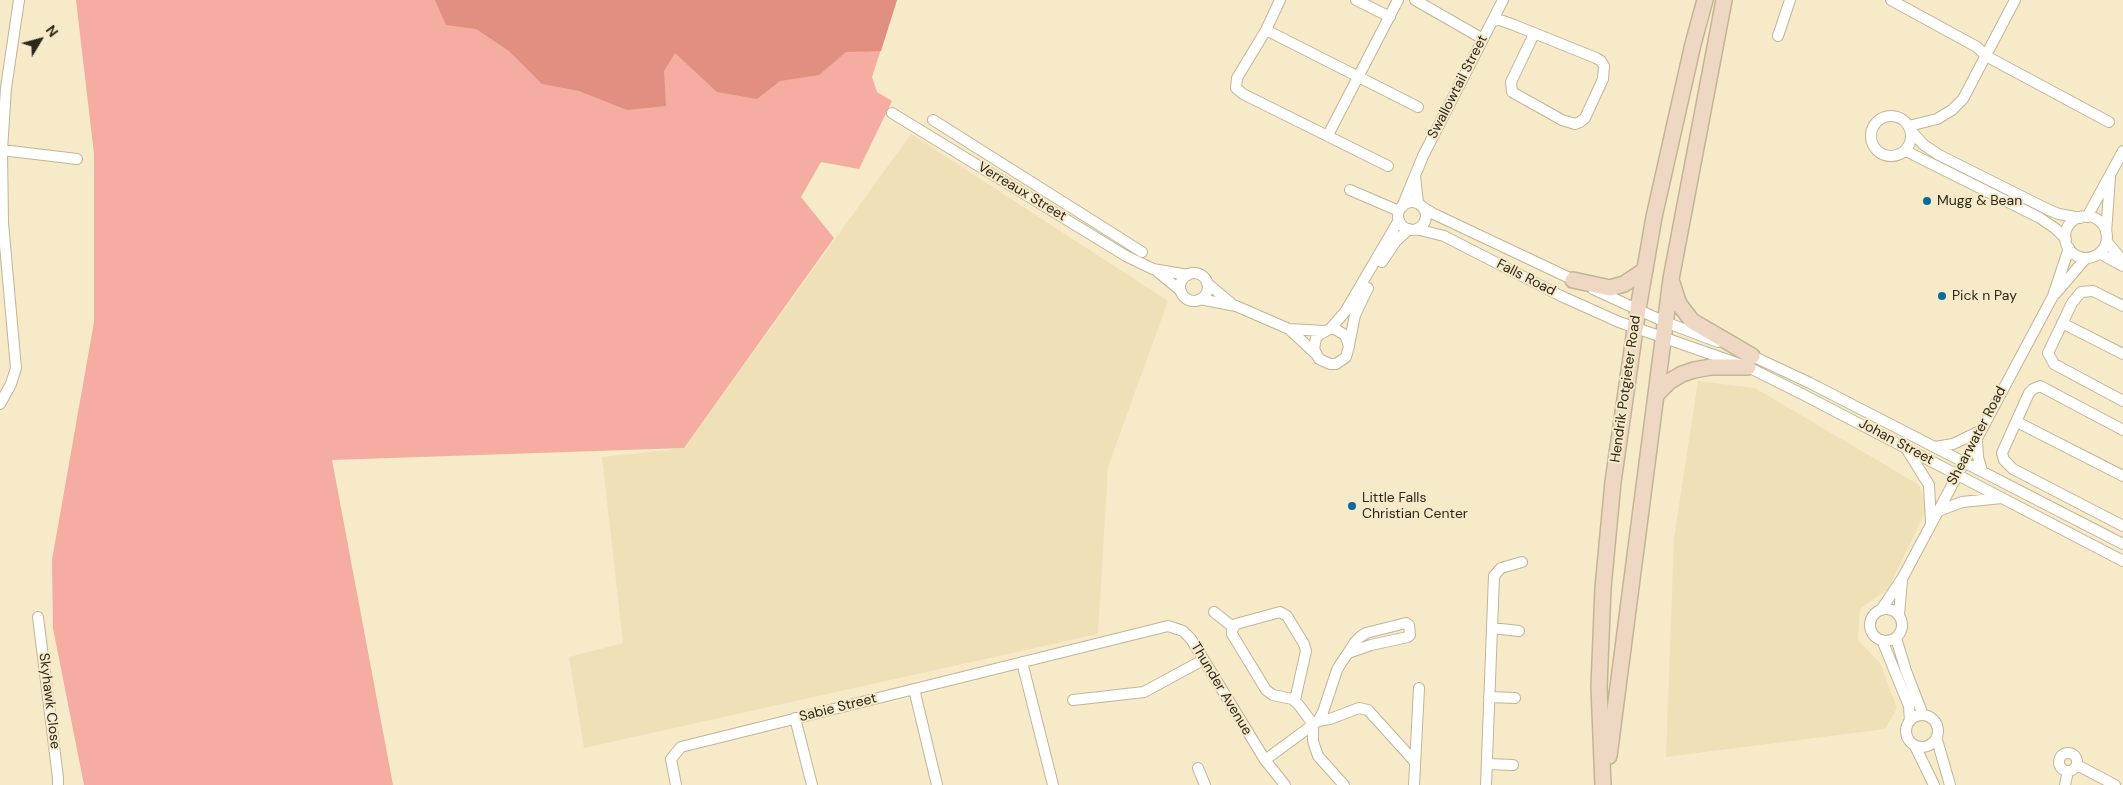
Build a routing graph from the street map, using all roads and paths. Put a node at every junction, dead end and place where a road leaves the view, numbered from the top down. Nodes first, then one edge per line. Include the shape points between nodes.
1 (19, 0) edge
2 (1280, 0) edge
3 (1356, 0) edge
4 (1398, 0) edge
5 (1415, 0) edge
6 (1503, 0) edge
7 (1705, 0) edge
8 (1724, 0) edge
9 (1790, 0) edge
10 (1891, 0) edge
11 (2015, 0) edge
12 (1390, 17) junction
13 (1494, 18) junction
14 (1266, 30) junction
15 (1534, 34) junction
16 (1778, 36) dead end
17 (1483, 39) junction
18 (1986, 56) junction
19 (1358, 77) junction
20 (3, 88) edge
21 (1418, 107) dead end
22 (892, 113) dead end
23 (934, 120) dead end
24 (2109, 122) dead end
25 (1911, 129) junction
26 (1328, 135) junction
27 (2, 150) junction
28 (1906, 151) junction
29 (2123, 152) edge
30 (77, 159) dead end
31 (1388, 166) dead end
32 (1415, 175) junction
33 (2110, 175) junction
34 (1350, 190) dead end
35 (1420, 205) junction
36 (1400, 212) junction
37 (2083, 217) junction
38 (1412, 229) junction
39 (2106, 237) junction
40 (1495, 243) junction
41 (2067, 244) junction
42 (1142, 252) dead end
43 (2100, 253) junction
44 (2086, 258) junction
45 (1488, 259) junction
46 (2123, 260) edge
47 (2123, 266) edge
48 (1154, 269) junction
49 (1645, 270) junction
50 (1188, 275) junction
51 (1671, 279) junction
52 (1573, 280) junction
53 (1207, 282) junction
54 (1181, 291) junction
55 (2053, 296) junction
56 (1200, 299) junction
57 (1236, 306) junction
58 (2123, 306) edge
59 (1638, 309) junction
60 (1666, 322) junction
61 (2062, 323) junction
62 (1289, 328) junction
63 (1636, 328) junction
64 (1327, 330) junction
65 (1663, 338) junction
66 (1349, 346) junction
67 (1316, 354) junction
68 (2123, 354) edge
69 (1750, 362) junction
70 (1656, 396) junction
71 (2123, 400) edge
72 (0, 404) edge
73 (2017, 422) junction
74 (2123, 430) edge
75 (1978, 434) junction
76 (1905, 447) junction
77 (1935, 447) junction
78 (1964, 462) junction
79 (1982, 471) junction
80 (1957, 474) junction
81 (2123, 476) edge
82 (2003, 498) junction
83 (1936, 512) junction
84 (1931, 523) junction
85 (2123, 526) edge
86 (2123, 544) edge
87 (2123, 561) edge
88 (1522, 562) dead end
89 (1903, 577) junction
90 (1881, 610) junction
91 (1214, 612) dead end
92 (1899, 615) junction
93 (38, 617) dead end
94 (1233, 627) junction
95 (1492, 628) junction
96 (1519, 631) dead end
97 (1896, 638) junction
98 (1882, 640) junction
99 (1348, 653) junction
100 (1203, 660) junction
101 (1022, 662) junction
102 (1419, 688) dead end
103 (914, 689) junction
104 (1489, 697) junction
105 (1515, 698) dead end
106 (1073, 700) dead end
107 (1295, 700) junction
108 (1923, 715) junction
109 (796, 718) junction
110 (1910, 721) junction
111 (1316, 722) junction
112 (1937, 740) junction
113 (1915, 746) junction
114 (1264, 760) junction
115 (1415, 762) junction
116 (1487, 764) junction
117 (1513, 765) dead end
118 (1198, 768) dead end
119 (1282, 784) edge
120 (58, 785) edge
121 (676, 785) edge
122 (812, 785) edge
123 (937, 785) edge
124 (1053, 785) edge
125 (1205, 785) edge
126 (1344, 785) edge
127 (1414, 785) edge
128 (1486, 785) edge
129 (1604, 785) edge
130 (1934, 785) edge
131 (1950, 785) edge
132 (2065, 785) edge
133 (2115, 785) edge

1 - 20 street
2 - 14 street
3 - 12 street
4 - 12 street
5 - 17 street
6 - 13 street, Swallowtail Street
7 - 49 main road, Hendrik Potgieter Road via 1673,129
8 - 51 main road, Hendrik Potgieter Road
9 - 16 street
10 - 18 street via 1978,47
11 - 18 street
12 - 19 street
13 - 15 street
13 - 17 street, Swallowtail Street
14 - 19 street
14 - 26 street via 1237,78 1236,88
15 - 15 street via 1601,60 1603,79 1585,118 1580,122 1575,124 1562,120 1512,92 1511,82
17 - 32 street, Swallowtail Street
18 - 24 street
18 - 25 street via 1963,99 1952,110
19 - 21 street
19 - 26 street
20 - 27 street
22 - 48 street, Verreaux Street via 1126,256
23 - 42 street
25 - 28 street via 1911,142
25 - 28 street via 1901,118 1890,116 1879,120 1872,129 1873,146 1881,154 1890,157
25 - 37 street via 1924,145 1940,156 2049,210
26 - 31 street
27 - 30 street
27 - 72 street via 3,223 16,368
28 - 41 street via 2040,218 2056,229
29 - 33 street
32 - 35 street
32 - 36 street, Swallowtail Street
33 - 37 street
33 - 39 street
34 - 36 street
35 - 36 street via 1409,202
35 - 38 street via 1426,218 1422,226
35 - 40 street, Falls Road
36 - 38 street via 1401,224
36 - 64 street, Swallowtail Street via 1360,289 1345,312
37 - 39 street via 2099,222
37 - 41 street via 2069,226
38 - 45 street, Falls Road via 1444,236
38 - 66 street via 1392,246 1365,292 1355,314
39 - 43 street
39 - 46 street
40 - 45 street
40 - 52 street, Falls Road
41 - 44 street via 2076,256
41 - 55 street, Shearwater Road
43 - 44 street
43 - 47 street
44 - 55 street, Shearwater Road
45 - 63 street, Falls Road via 1561,296
48 - 50 street, Verreaux Street
48 - 54 street, Verreaux Street
49 - 52 main road via 1624,284 1610,288
49 - 59 main road, Hendrik Potgieter Road
50 - 53 street via 1199,274
50 - 54 street via 1182,282
51 - 60 main road, Hendrik Potgieter Road
51 - 69 main road via 1679,304 1692,320
52 - 59 street, Falls Road
53 - 56 street via 1206,294
53 - 57 street
54 - 56 street via 1191,300
55 - 75 street, Shearwater Road
56 - 57 street
57 - 62 street
58 - 61 street via 2087,290 2076,296
59 - 60 street, Falls Road
59 - 63 main road, Hendrik Potgieter Road
60 - 65 main road, Hendrik Potgieter Road
60 - 69 street, Johan Street
61 - 68 street
61 - 71 street via 2050,346 2049,358 2054,364
62 - 64 street
62 - 67 street
63 - 65 street, Falls Road
63 - 129 main road, Hendrik Potgieter Road via 1613,482 1603,588 1599,687
64 - 66 street via 1340,332
64 - 67 street via 1316,338
65 - 69 street, Johan Street
65 - 70 main road, Hendrik Potgieter Road
66 - 67 street via 1346,357 1336,364 1324,362
69 - 70 main road via 1682,374
69 - 76 street, Johan Street
69 - 77 street, Johan Street
70 - 129 main road, Hendrik Potgieter Road
73 - 74 street via 2029,393 2040,386
73 - 81 street
73 - 85 street via 2002,453 2007,465
75 - 77 street
75 - 78 street, Shearwater Road
75 - 79 street
76 - 80 street, Johan Street
76 - 84 street via 1929,485
77 - 78 street, Johan Street
78 - 79 street, Johan Street
78 - 80 street, Shearwater Road
79 - 86 street, Johan Street
80 - 82 street, Johan Street
80 - 83 street, Shearwater Road
82 - 83 street via 1962,502
82 - 87 street, Johan Street
83 - 84 street, Shearwater Road
84 - 89 street, Shearwater Road
88 - 95 street via 1495,573
89 - 90 street, Shearwater Road
89 - 92 street, Shearwater Road
90 - 92 street via 1891,610
90 - 98 street via 1873,616 1870,626 1874,635
91 - 94 street
92 - 97 street via 1902,625
93 - 120 street, Skyhawk Close
94 - 107 street via 1232,634 1266,690
94 - 107 street via 1240,622 1280,612 1285,614 1306,651
95 - 96 street
95 - 104 street
97 - 98 street
97 - 108 street
98 - 110 street via 1909,706
99 - 99 street via 1408,637 1409,625 1406,623 1366,633
99 - 111 street via 1337,670 1323,712
100 - 101 street, Thunder Avenue via 1183,631 1168,626
100 - 106 street via 1144,692
100 - 114 street, Thunder Avenue
101 - 103 street, Sabie Street
101 - 124 street
102 - 115 street
103 - 109 street, Sabie Street
103 - 123 street
104 - 105 street
104 - 116 street
107 - 111 street
108 - 110 street
108 - 112 street via 1932,718 1938,726
109 - 121 street, Sabie Street via 681,747 671,759
109 - 122 street
110 - 113 street via 1906,735
111 - 114 street
111 - 115 street via 1359,708 1368,710
111 - 126 street via 1313,741 1318,756
112 - 113 street via 1929,747
112 - 131 street
113 - 130 street
114 - 119 street, Thunder Avenue
115 - 127 street
116 - 117 street
116 - 128 street
118 - 125 street
132 - 133 street via 2072,768

